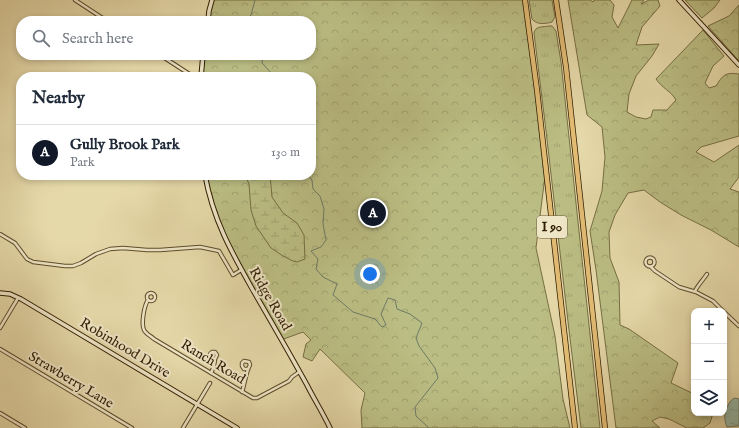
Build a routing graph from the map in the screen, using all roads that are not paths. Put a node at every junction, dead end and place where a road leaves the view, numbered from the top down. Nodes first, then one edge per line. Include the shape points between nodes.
1 (75, 0) edge
2 (212, 0) edge
3 (525, 0) edge
4 (556, 0) edge
5 (679, 0) edge
6 (99, 16) edge
7 (208, 16) edge
8 (168, 60) edge
9 (203, 60) edge
10 (739, 65) edge
11 (186, 72) edge
12 (202, 72) edge
13 (206, 180) edge
14 (0, 234) edge
15 (651, 267) dead end
16 (241, 270) junction
17 (707, 274) dead end
18 (695, 292) junction
19 (0, 293) edge
20 (18, 298) junction
21 (148, 300) dead end
22 (719, 308) edge
23 (727, 316) edge
24 (739, 326) edge
25 (0, 328) edge
26 (0, 349) edge
27 (215, 359) dead end
28 (247, 369) dead end
29 (300, 372) junction
30 (211, 373) junction
31 (210, 383) dead end
32 (242, 392) junction
33 (198, 404) junction
34 (0, 413) edge
35 (25, 428) edge
36 (132, 428) edge
37 (183, 428) edge
38 (237, 428) edge
39 (330, 428) edge
40 (575, 428) edge
41 (605, 428) edge

1 - 6 street
2 - 7 main road
3 - 40 highway, I 90
4 - 41 highway, I 90 via 566,67
5 - 10 main road
8 - 11 street
9 - 12 main road
13 - 16 main road, Ridge Road via 219,226
14 - 16 street via 15,243 27,259 41,264 74,266 110,249 200,247 219,251 233,275
15 - 18 street via 679,287
16 - 29 main road, Ridge Road
17 - 18 street
18 - 22 street via 713,301
19 - 20 main road, Robinhood Drive
20 - 25 street
20 - 33 main road, Robinhood Drive
21 - 30 street, Ranch Road via 143,323 146,333
23 - 24 street
26 - 36 street, Strawberry Lane
27 - 30 street
28 - 32 street
29 - 32 street, Ranch Road via 289,381 257,398
29 - 39 main road, Ridge Road
30 - 32 street, Ranch Road
31 - 33 street
33 - 37 street
33 - 38 main road, Robinhood Drive
34 - 35 street

